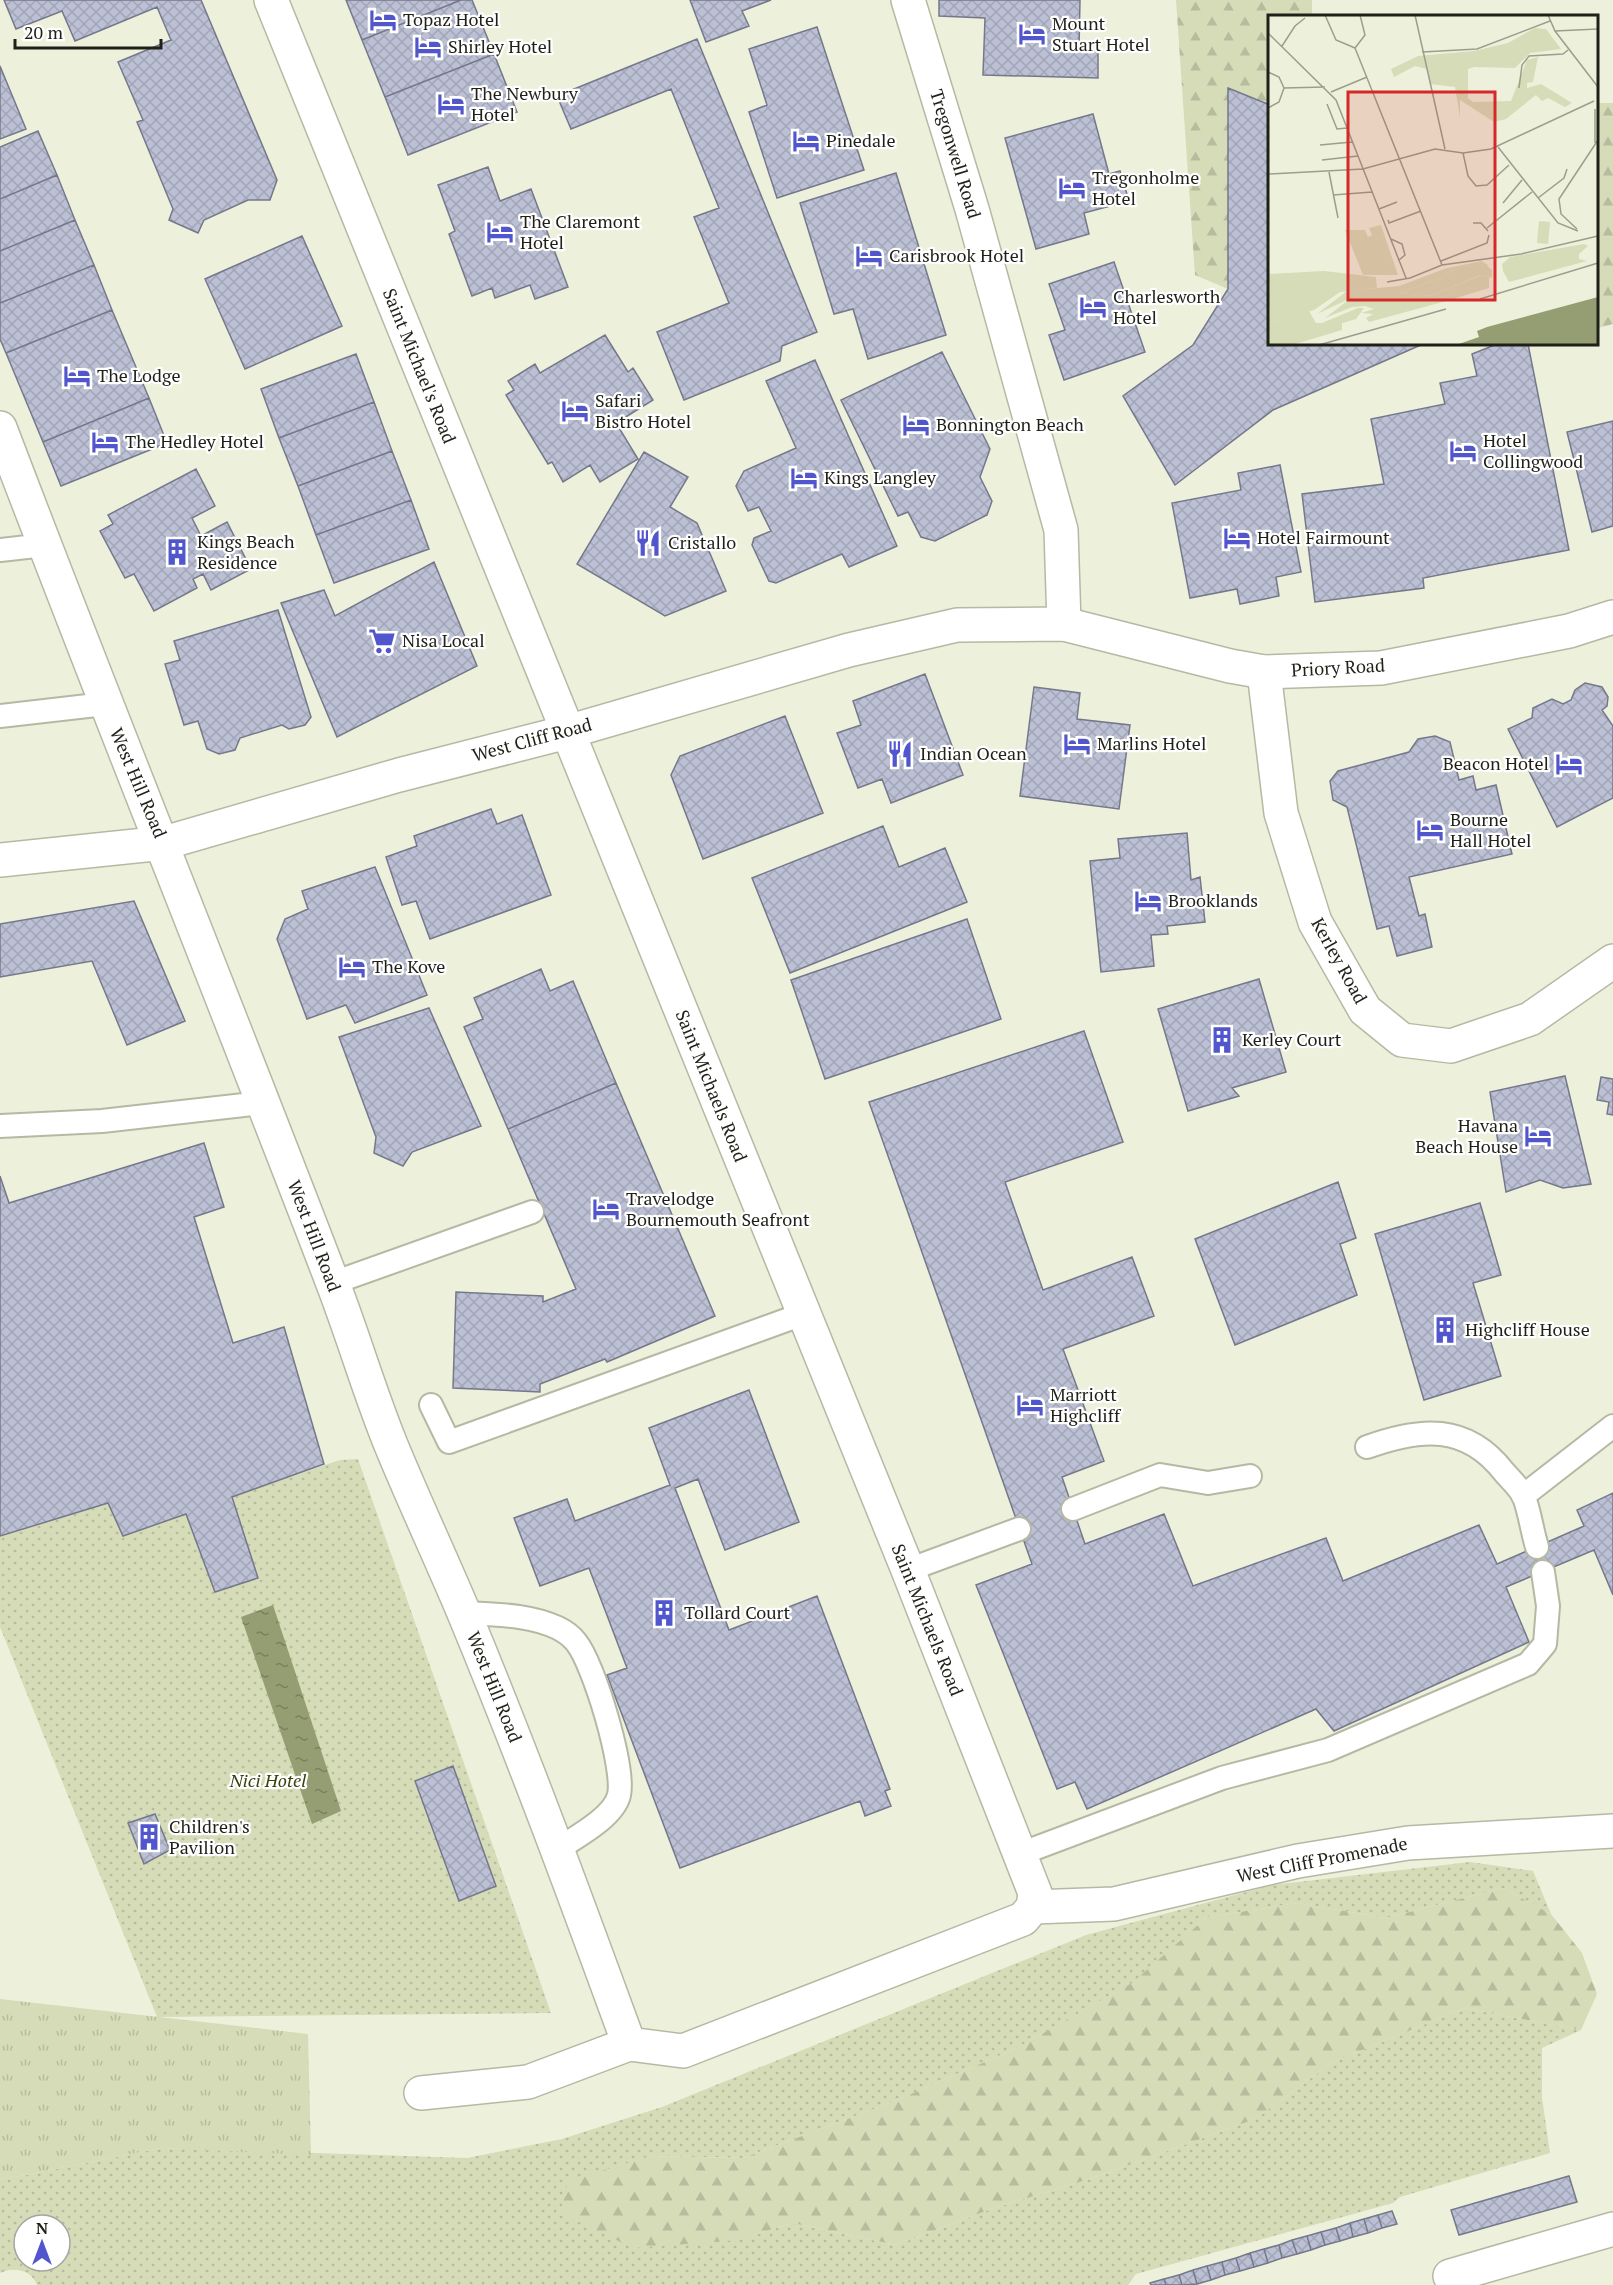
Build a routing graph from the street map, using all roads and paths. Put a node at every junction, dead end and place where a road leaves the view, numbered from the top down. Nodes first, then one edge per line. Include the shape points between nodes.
1 (272, 0) edge
2 (908, 0) edge
3 (0, 428) edge
4 (45, 545) junction
5 (0, 550) edge
6 (1613, 617) edge
7 (1064, 624) junction
8 (1264, 672) junction
9 (105, 704) junction
10 (0, 716) edge
11 (567, 732) junction
12 (164, 843) junction
13 (0, 860) edge
14 (1613, 961) edge
15 (261, 1102) junction
16 (0, 1126) edge
17 (532, 1212) dead end
18 (333, 1283) junction
19 (803, 1314) junction
20 (431, 1405) dead end
21 (1613, 1426) edge
22 (1367, 1447) dead end
23 (1250, 1476) dead end
24 (1523, 1496) junction
25 (1072, 1509) dead end
26 (1019, 1529) dead end
27 (1536, 1547) dead end
28 (908, 1570) junction
29 (1543, 1572) dead end
30 (464, 1613) junction
31 (1613, 1831) edge
32 (558, 1849) junction
33 (1020, 1854) junction
34 (1033, 1907) junction
35 (628, 2044) junction
36 (421, 2093) dead end
37 (1613, 2229) edge
38 (1450, 2276) dead end

1 - 11 street, Saint Michael's Road
2 - 7 street, Tregonwell Road via 972,208 1061,530
3 - 4 street, West Hill Road
4 - 5 lane
4 - 9 street, West Hill Road
6 - 8 street, Priory Road via 1569,631 1381,668
7 - 8 street, Priory Road
7 - 11 street, West Cliff Road via 957,625 849,650
8 - 14 street, Kerley Road via 1281,813 1315,922 1365,1010 1402,1040 1451,1046 1530,1018
9 - 10 lane
9 - 12 street, West Hill Road
11 - 12 street, West Cliff Road
11 - 19 street, Saint Michaels Road
12 - 13 street, West Cliff Road
12 - 15 street, West Hill Road
15 - 16 lane via 102,1121
15 - 18 street, West Hill Road
17 - 18 lane
18 - 30 street, West Hill Road via 390,1443
19 - 20 lane via 449,1442
19 - 28 street, Saint Michaels Road
21 - 24 lane
22 - 24 lane via 1399,1435 1431,1431 1460,1438 1491,1455
23 - 25 lane via 1208,1483 1160,1475
24 - 27 lane
26 - 28 lane
28 - 33 street, Saint Michaels Road
29 - 33 lane via 1548,1606 1545,1644 1528,1664 1328,1750 1222,1778
30 - 32 street, West Hill Road
30 - 32 lane via 525,1617 559,1628 576,1642 591,1672 616,1758 619,1795 602,1819
31 - 34 street, West Cliff Promenade via 1408,1843 1298,1861 1114,1904
32 - 35 street, West Hill Road
33 - 34 street, Saint Michaels Road via 1035,1893
34 - 35 street via 1023,1919 683,2050
35 - 36 street via 528,2082
37 - 38 street

